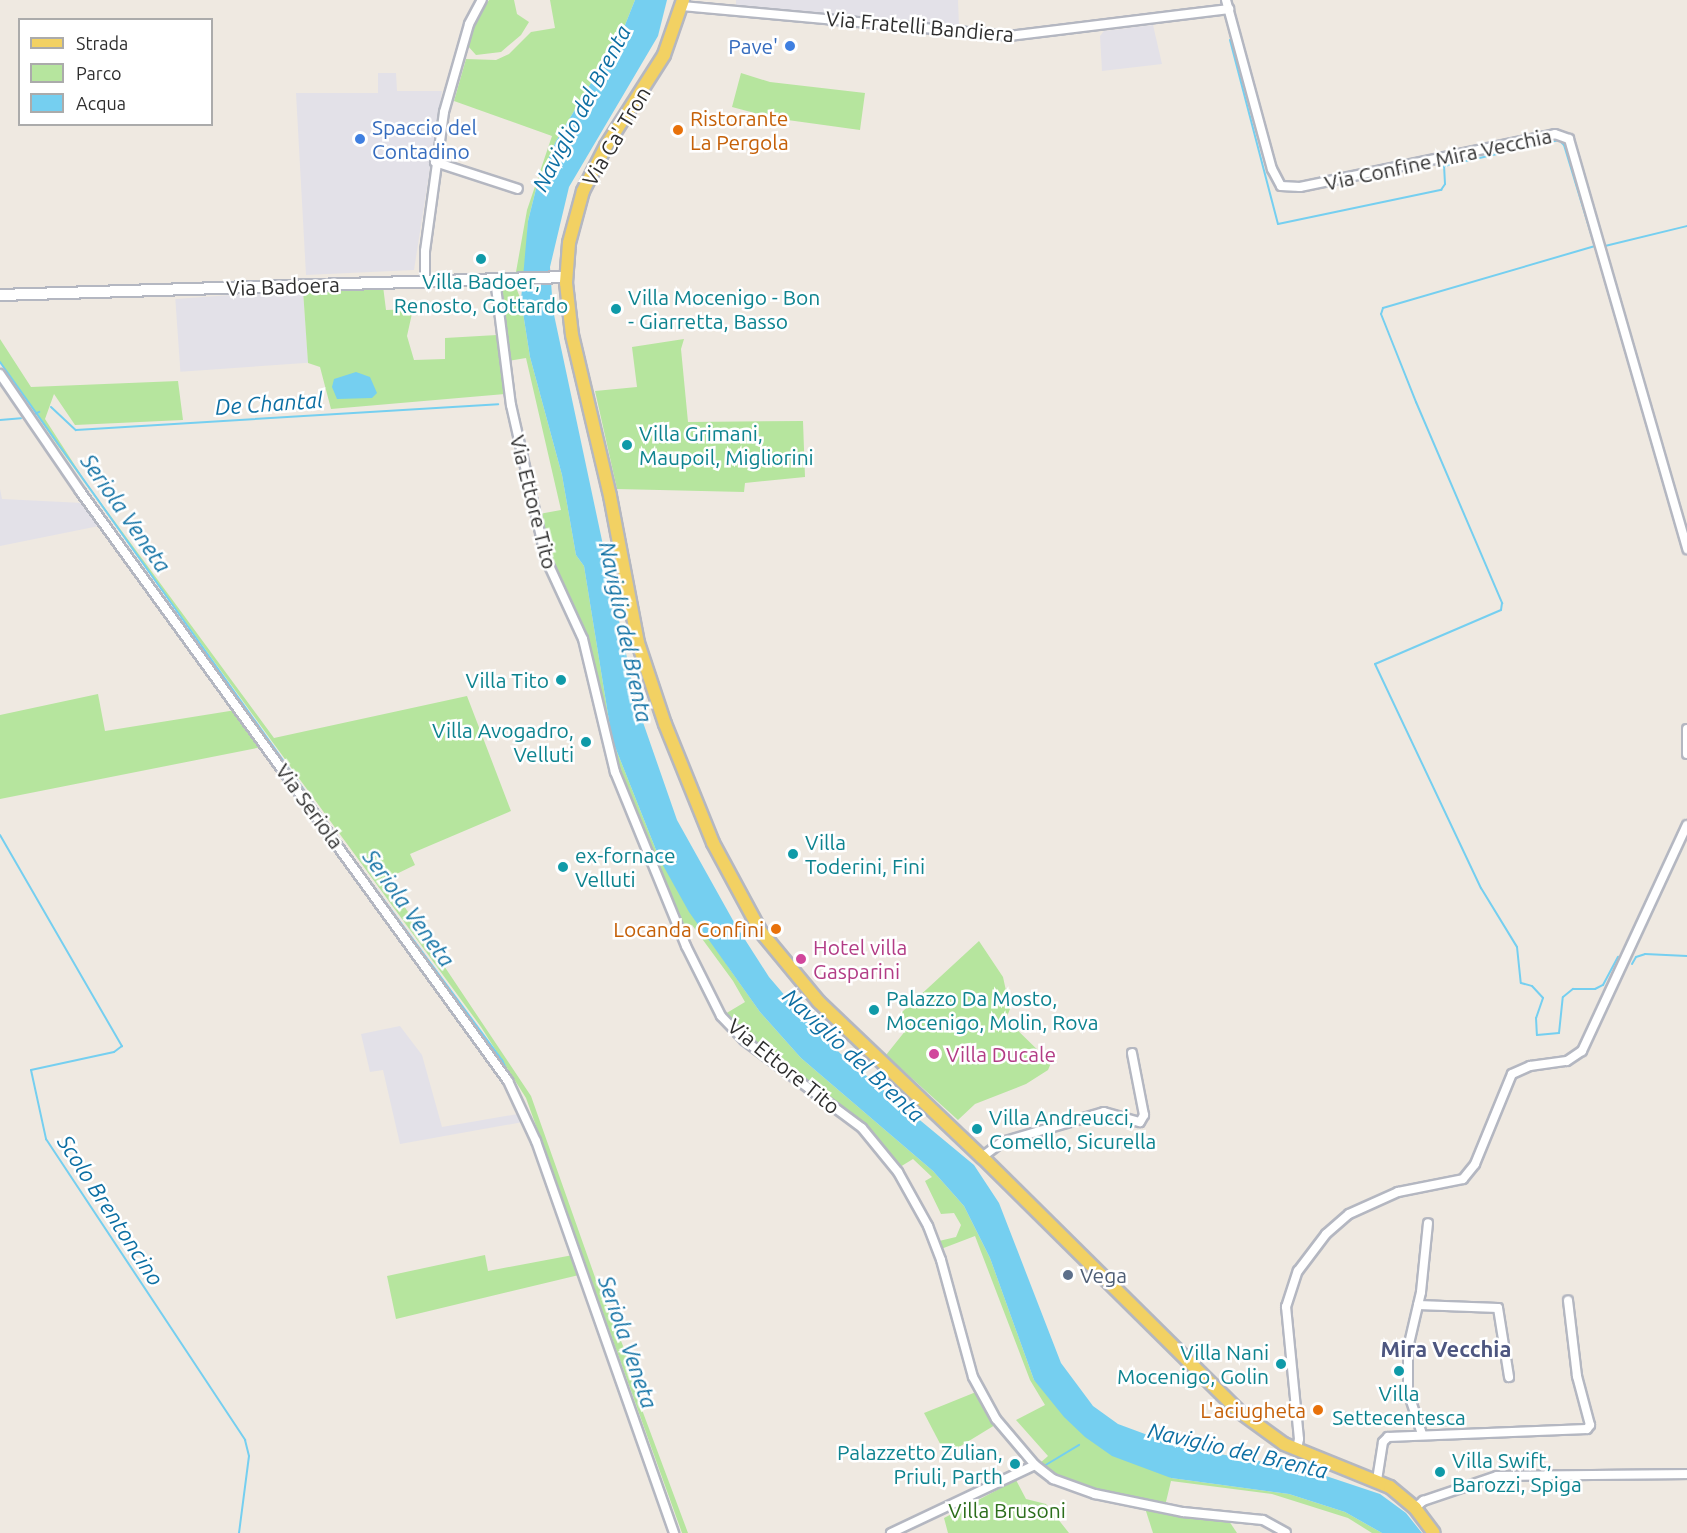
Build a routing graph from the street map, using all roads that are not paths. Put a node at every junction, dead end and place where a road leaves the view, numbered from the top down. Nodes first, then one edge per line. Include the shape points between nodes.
1 (482, 0) edge
2 (1226, 0) edge
3 (683, 3) edge
4 (1229, 9) junction
5 (435, 162) junction
6 (518, 189) dead end
7 (566, 277) junction
8 (495, 279) junction
9 (425, 281) junction
10 (0, 295) edge
11 (0, 374) edge
12 (1687, 549) edge
13 (1687, 729) edge
14 (1687, 754) edge
15 (1687, 825) edge
16 (1132, 1053) dead end
17 (982, 1157) junction
18 (1428, 1223) dead end
19 (1568, 1302) dead end
20 (1418, 1305) junction
21 (1509, 1377) dead end
22 (1422, 1434) junction
23 (1297, 1450) junction
24 (1035, 1466) junction
25 (1687, 1473) edge
26 (1377, 1480) junction
27 (1415, 1508) junction
28 (674, 1533) edge
29 (891, 1533) edge
30 (1286, 1533) edge
31 (1434, 1533) edge

1 - 5 street via 472,14 460,53
2 - 4 street
3 - 4 street, Via Fratelli Bandiera via 1009,36
3 - 7 main road, Via Ca' Tron via 664,55 606,146 583,191 569,243
4 - 12 street, Via Confine Mira Vecchia via 1272,169 1281,186 1300,187 1555,134 1569,139
5 - 6 street
5 - 9 street via 424,251
7 - 8 main road, Via Badoera
7 - 17 main road, Via Ca' Tron via 572,335 610,496 638,643 665,724 713,843 748,912 782,960 836,1020
8 - 9 main road, Via Badoera
8 - 24 street, Via Ettore Tito via 511,405 546,559 583,639 615,772 686,946 721,1016 744,1040 862,1128 898,1172 941,1260 973,1377 996,1419
9 - 10 main road, Via Badoera
11 - 28 street, Via Seriola via 80,492 508,1081 536,1141
13 - 14 street
15 - 23 street via 1582,1051 1567,1061 1530,1066 1512,1074 1475,1164 1462,1179 1398,1192 1349,1214 1326,1234 1298,1271 1286,1306
16 - 17 street via 1143,1119 1134,1123 1104,1112 1002,1142
17 - 23 main road, Via Ca' Tron via 1240,1412 1266,1434
18 - 20 street
19 - 22 street via 1577,1376 1590,1425 1587,1429
20 - 21 street via 1498,1308
20 - 22 street via 1410,1331 1408,1392
22 - 26 street via 1384,1438
23 - 26 main road, Via Ca' Tron
24 - 29 street
24 - 30 street, Via Ettore Tito via 1053,1479 1095,1494 1183,1512 1257,1519
25 - 27 street via 1497,1476 1424,1501
26 - 27 main road, Via Ca' Tron
27 - 31 main road, Via Ca' Tron

